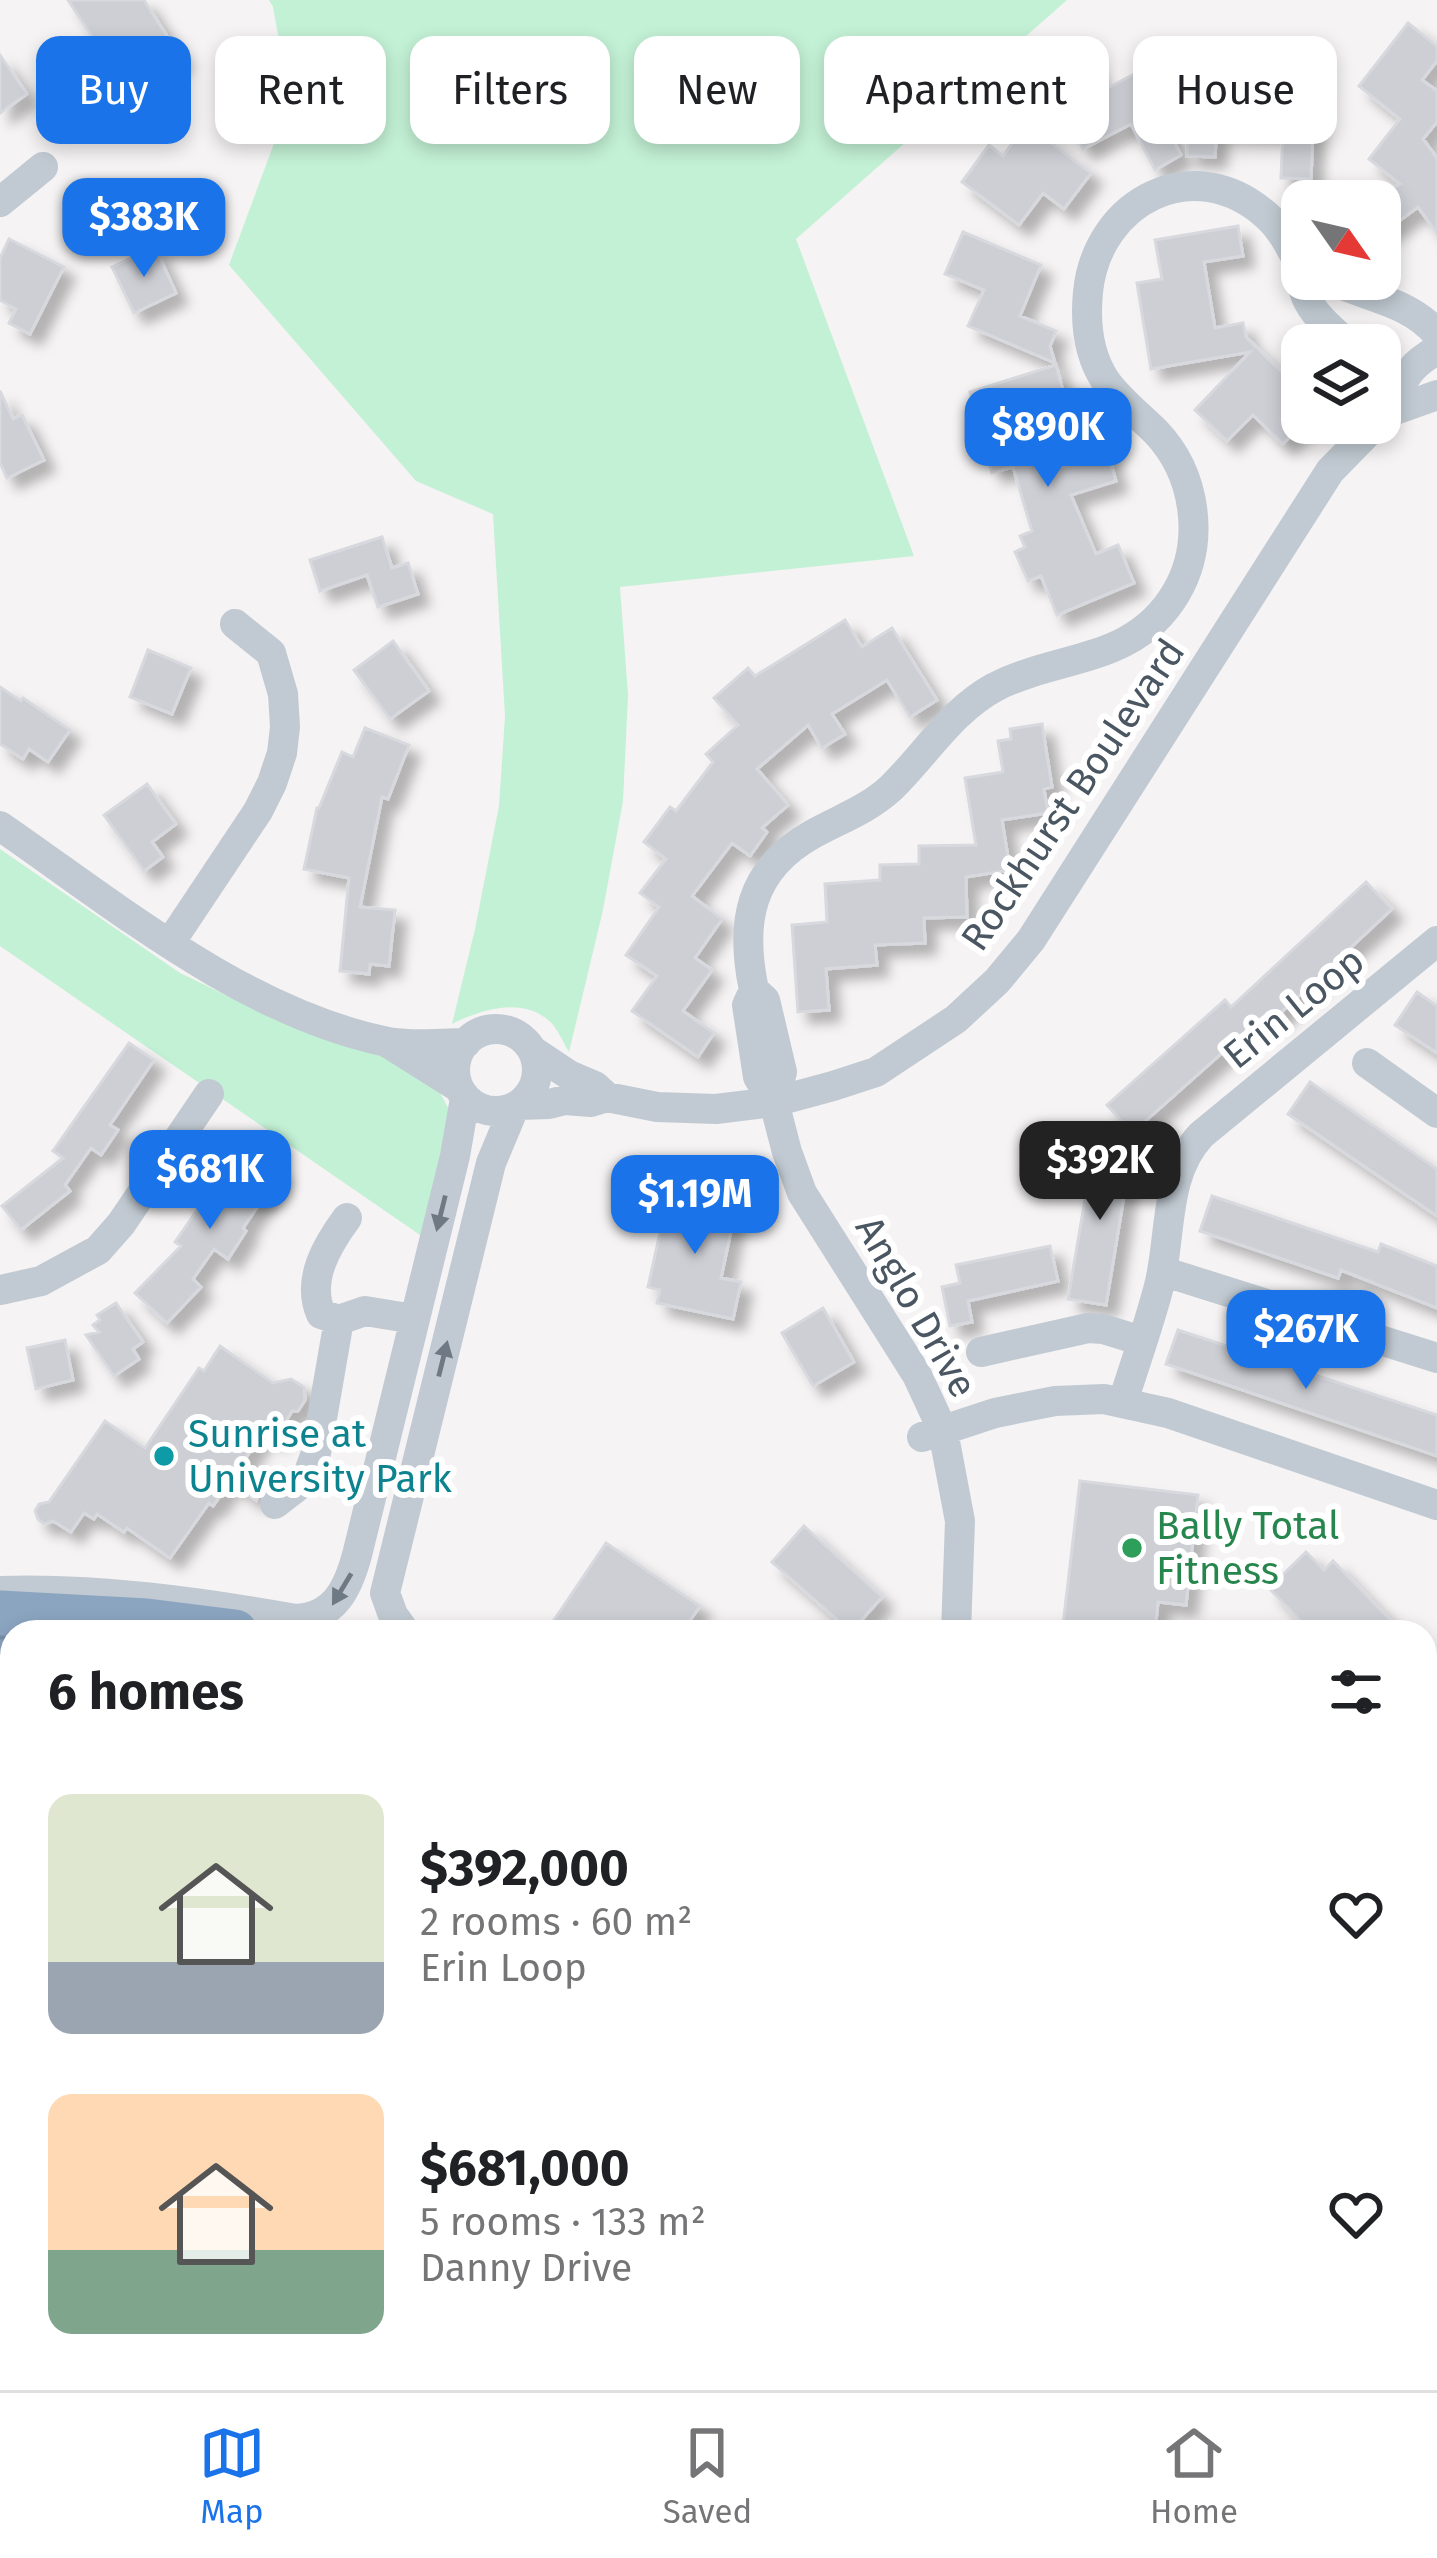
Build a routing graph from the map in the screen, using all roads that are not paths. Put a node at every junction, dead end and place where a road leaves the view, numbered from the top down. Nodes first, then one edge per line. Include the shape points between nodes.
1 (43, 167) dead end
2 (0, 202) edge
3 (1281, 233) edge
4 (1306, 300) edge
5 (1382, 300) edge
6 (1326, 324) edge
7 (1437, 334) edge
8 (1437, 350) edge
9 (1401, 381) edge
10 (1437, 395) edge
11 (1401, 402) edge
12 (1352, 444) edge
13 (235, 624) dead end
14 (0, 826) edge
15 (1437, 940) edge
16 (170, 944) junction
17 (388, 1042) junction
18 (466, 1042) junction
19 (533, 1051) junction
20 (1366, 1063) dead end
21 (462, 1093) junction
22 (209, 1094) dead end
23 (607, 1097) junction
24 (774, 1102) junction
25 (516, 1106) junction
26 (1437, 1113) edge
27 (347, 1217) dead end
28 (1162, 1271) junction
29 (0, 1290) edge
30 (414, 1319) junction
31 (339, 1320) junction
32 (1142, 1342) junction
33 (981, 1352) dead end
34 (1437, 1358) edge
35 (1123, 1402) junction
36 (933, 1434) junction
37 (275, 1504) dead end
38 (1437, 1504) edge
39 (0, 1591) edge
40 (385, 1593) junction
41 (0, 1613) edge
42 (129, 1620) edge
43 (377, 1620) edge
44 (397, 1620) edge
45 (956, 1620) edge

1 - 2 street
3 - 24 street, Anglo Drive via 1243,199 1180,186 1149,196 1106,236 1091,273 1088,334 1107,383 1159,436 1187,482 1193,529 1178,590 1117,647 979,697 887,791 784,855 763,882 746,944 782,1072
4 - 6 street, Anglo Drive
5 - 7 street
8 - 9 street, Rockhurst Boulevard
10 - 11 street, Rockhurst Boulevard
12 - 24 street, Rockhurst Boulevard via 997,981 876,1072
13 - 16 street via 271,653 283,694 282,753 258,811
14 - 16 street
15 - 28 street, Erin Loop via 1195,1142 1177,1176
16 - 17 street via 284,1007
17 - 18 street
17 - 21 street
18 - 19 street via 498,1028
18 - 21 street via 455,1060
19 - 23 street, Rockhurst Boulevard
19 - 25 street via 533,1090
20 - 26 street
21 - 25 street via 488,1111
21 -> 30 street via 455,1156
22 - 29 street via 98,1250 41,1282
23 - 24 street, Rockhurst Boulevard via 657,1107
23 - 25 street, Rockhurst Boulevard
24 - 36 street, Anglo Drive via 802,1193 916,1375
40 -> 25 street via 491,1163
27 - 31 street via 315,1290 321,1314
28 - 32 street, Erin Loop
28 - 34 street
30 - 31 street via 365,1311
30 -> 39 street via 351,1577 329,1609 296,1619 136,1596
31 - 37 street via 316,1453 306,1480
32 - 33 street via 1088,1328
32 - 35 street, Erin Loop
35 - 36 street via 1054,1401
35 - 38 street
36 - 45 street, Anglo Drive via 960,1521
40 - 43 street
40 - 44 street
41 - 42 highway

